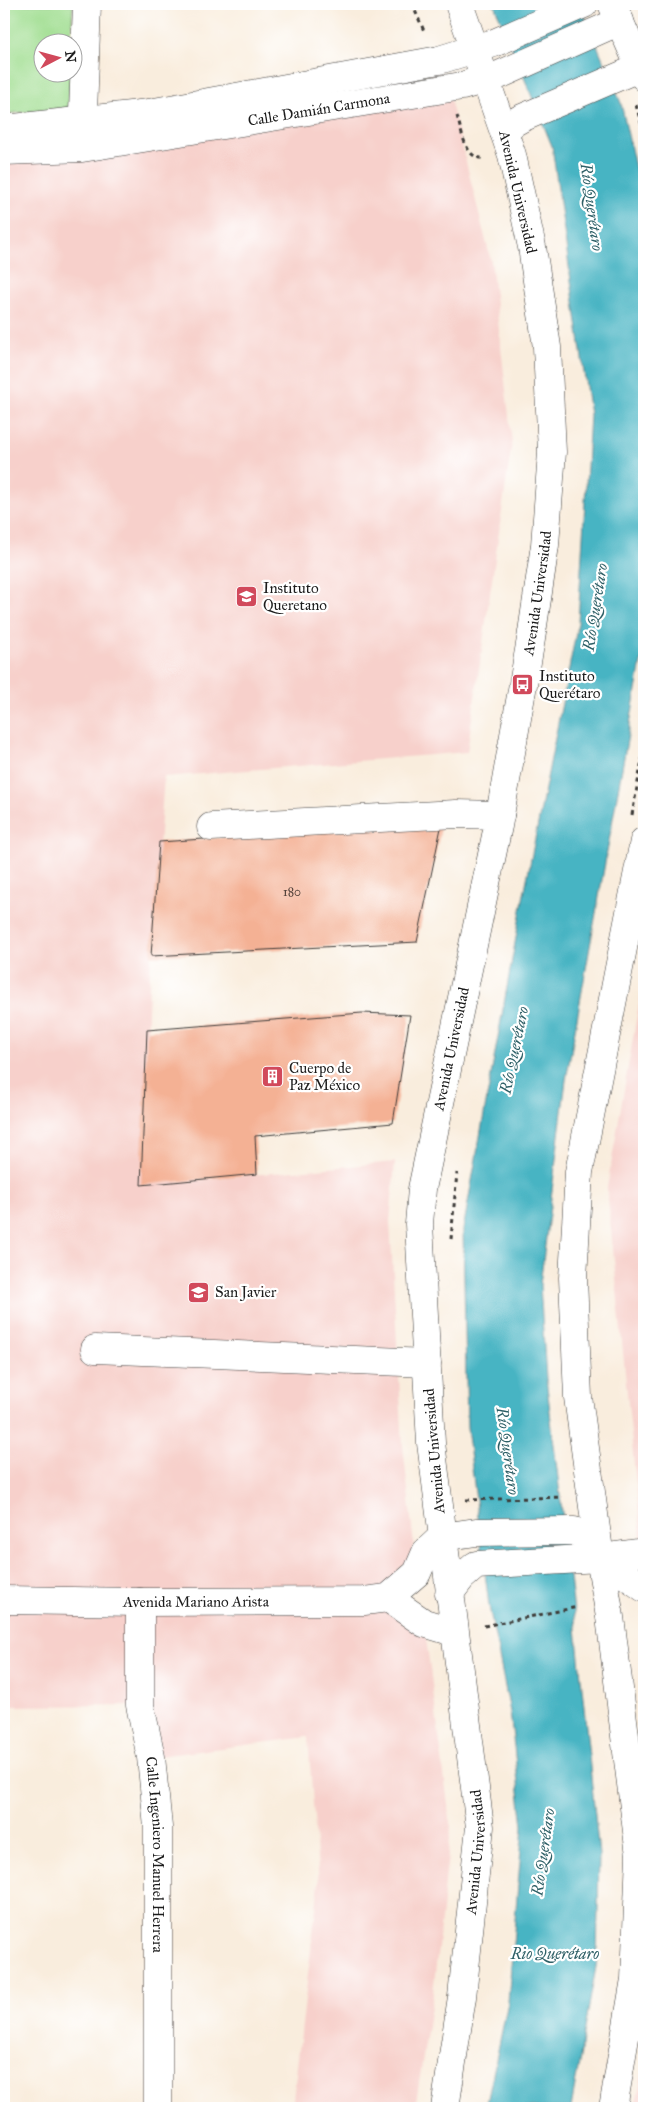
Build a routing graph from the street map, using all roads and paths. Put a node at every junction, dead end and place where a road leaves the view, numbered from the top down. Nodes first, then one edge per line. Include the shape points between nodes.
1 (87, 4) edge
2 (458, 4) edge
3 (498, 4) edge
4 (584, 4) edge
5 (490, 7) dead end
6 (611, 18) edge
7 (485, 47) junction
8 (643, 72) edge
9 (495, 75) junction
10 (447, 87) junction
11 (81, 121) junction
12 (4, 128) edge
13 (508, 144) junction
14 (82, 148) junction
15 (4, 151) edge
16 (500, 814) junction
17 (211, 827) dead end
18 (644, 841) edge
19 (95, 1349) dead end
20 (427, 1363) junction
21 (558, 1497) dead end
22 (474, 1500) dead end
23 (592, 1503) junction
24 (569, 1531) junction
25 (442, 1537) junction
26 (644, 1552) edge
27 (600, 1558) junction
28 (644, 1588) edge
29 (449, 1594) junction
30 (388, 1598) junction
31 (4, 1600) edge
32 (140, 1602) junction
33 (580, 1606) dead end
34 (489, 1625) dead end
35 (454, 1632) junction
36 (158, 2108) edge
37 (444, 2108) edge
38 (614, 2108) edge

1 - 11 main road
2 - 7 main road, Avenida Universidad
3 - 5 path
4 - 7 main road, Calle Damián Carmona
6 - 8 main road
6 - 9 main road, Calle Damián Carmona
7 - 9 main road, Avenida Universidad
7 - 11 main road, Calle Damián Carmona via 439,60 149,113
8 - 13 main road via 614,79 514,123
9 - 10 main road, Calle Damián Carmona via 462,86
9 - 13 main road, Avenida Universidad
10 - 13 path via 472,155 479,158
10 - 14 main road, Calle Damián Carmona
11 - 12 main road, Calle Damián Carmona
11 - 14 main road
13 - 16 main road, Avenida Universidad via 532,247 547,348 552,452 545,545
14 - 15 main road, Calle Damián Carmona
16 - 17 main road
16 - 20 main road, Avenida Universidad via 422,1188 419,1224
18 - 23 main road via 579,1172 573,1278 578,1396
19 - 20 main road
20 - 25 main road, Avenida Universidad via 431,1443
21 - 22 path
23 - 24 main road
23 - 27 main road
24 - 25 main road via 476,1532
24 - 27 main road
25 - 29 main road, Avenida Universidad
25 - 30 main road via 426,1552 417,1573
26 - 27 main road
27 - 28 main road
27 - 29 main road via 476,1565
27 - 38 main road via 640,1855 635,1979
29 - 35 main road, Avenida Universidad
30 - 32 main road, Avenida Mariano Arista via 364,1601
30 - 35 main road via 424,1623
31 - 32 main road, Avenida Mariano Arista
32 - 36 main road, Calle Ingeniero Manuel Herrera via 140,1705 151,1757 158,1827
33 - 34 path
35 - 37 main road, Avenida Universidad via 480,1827 462,1997

